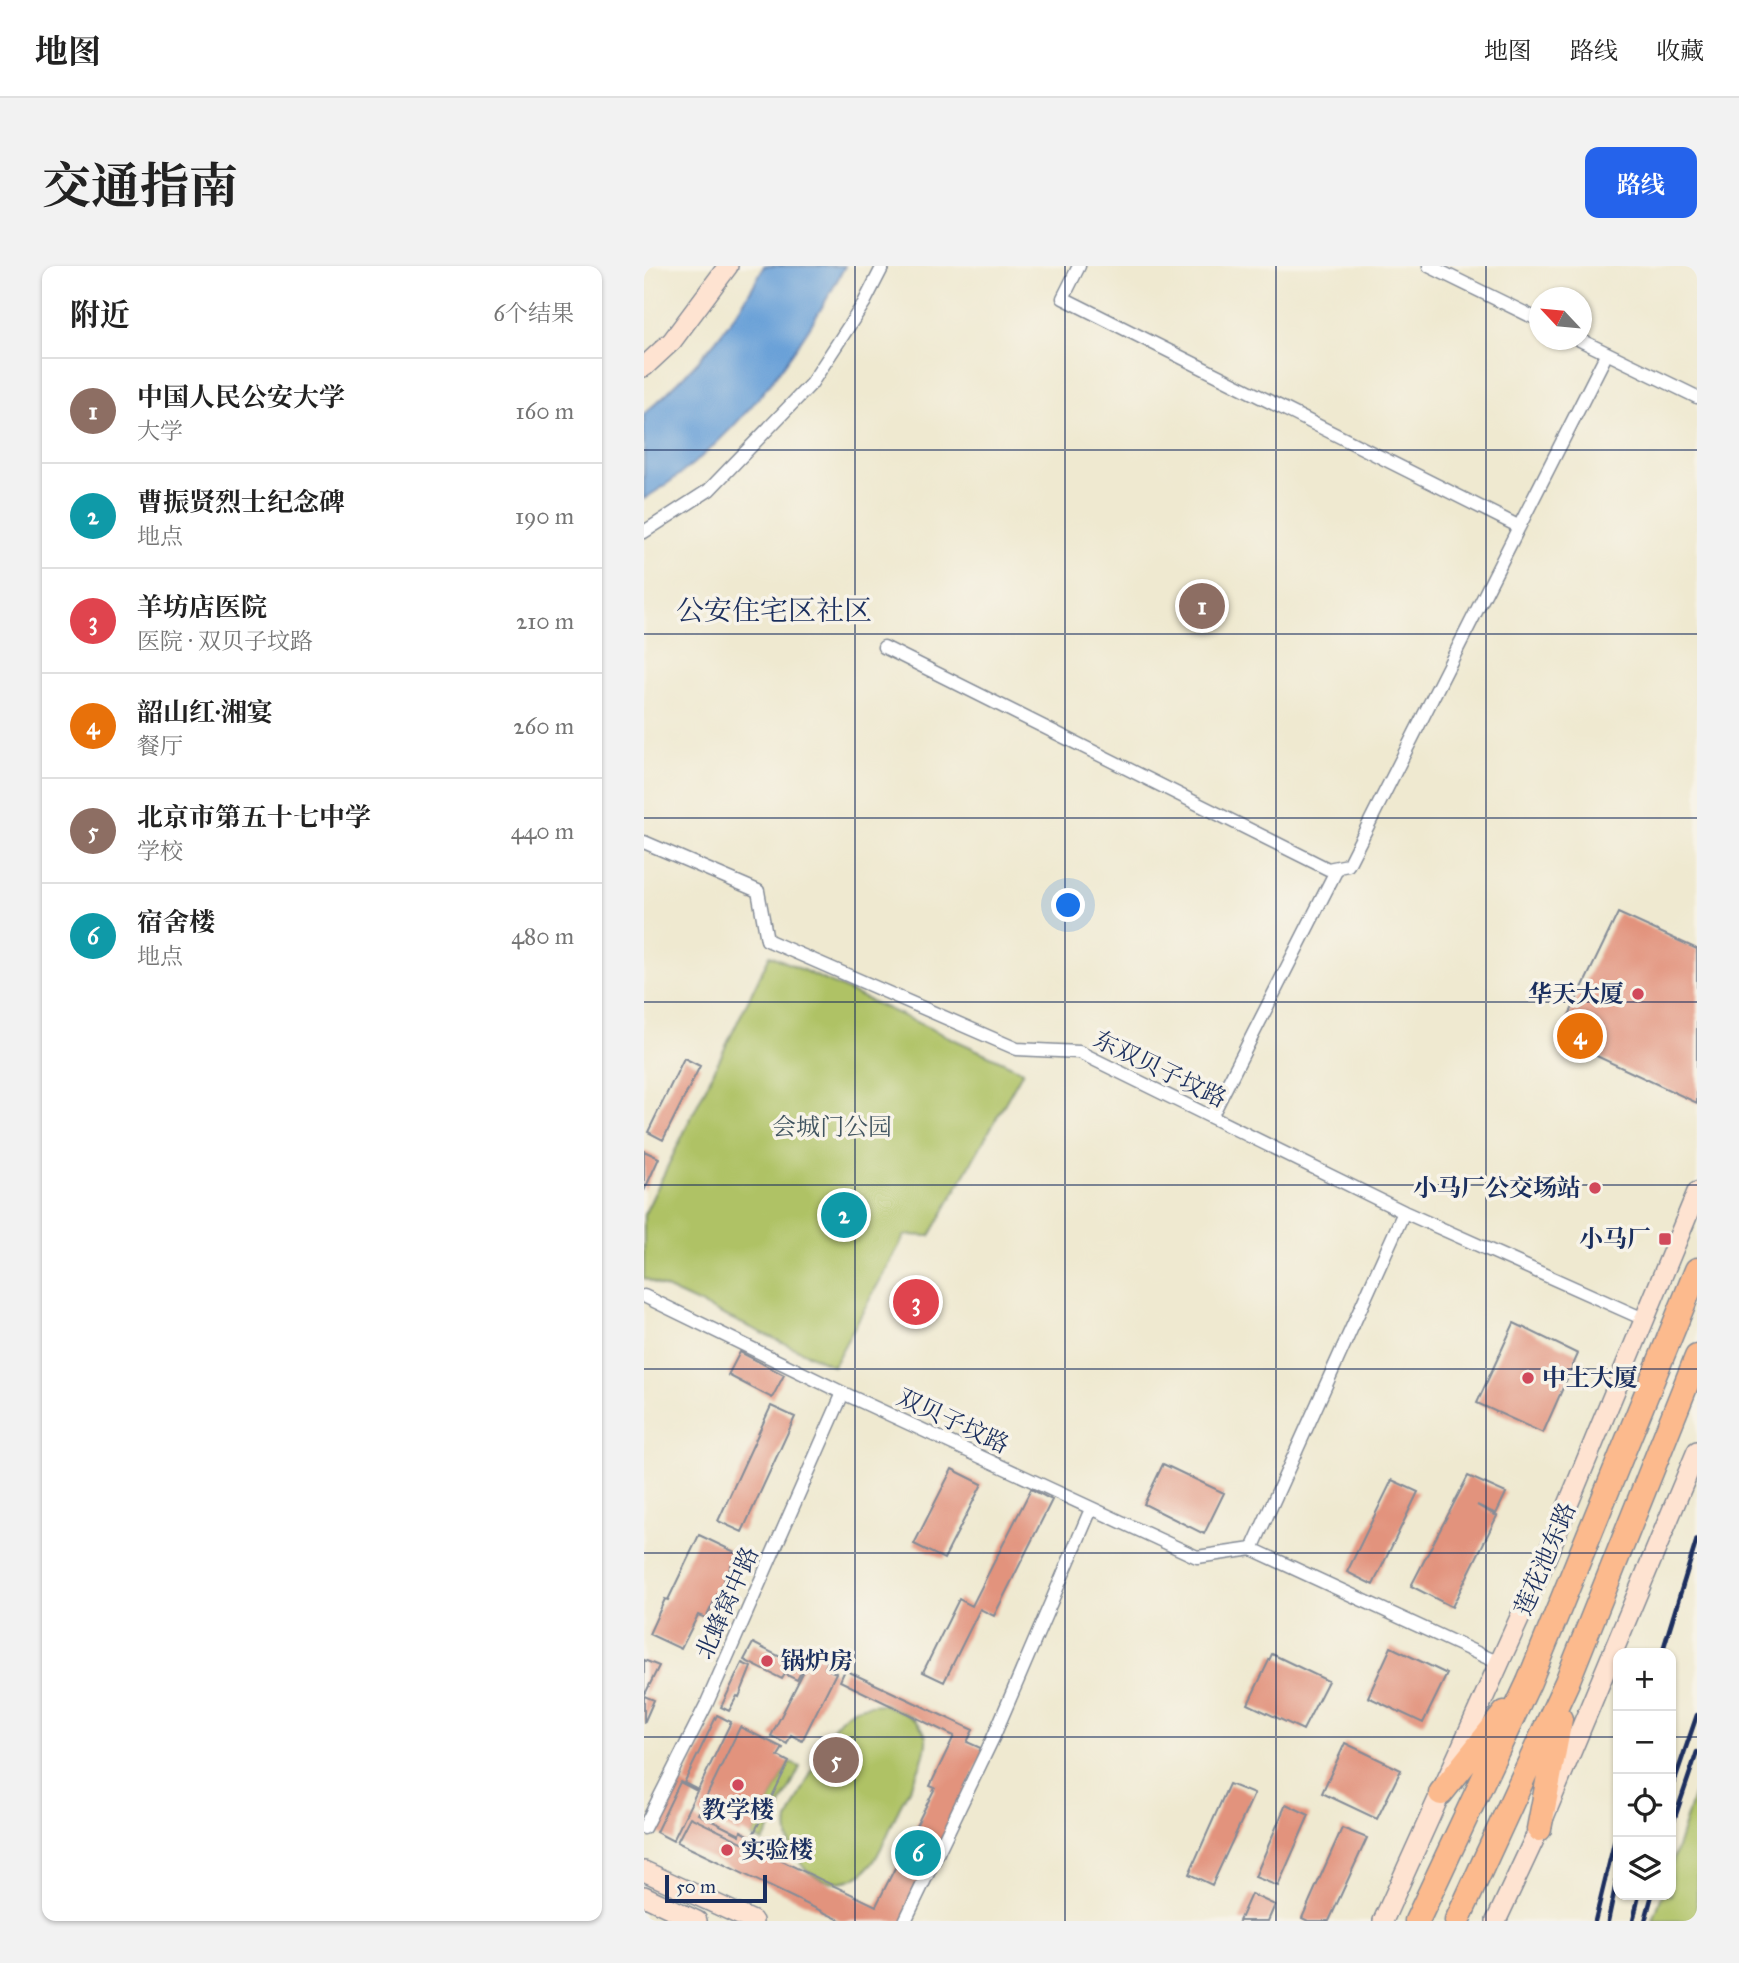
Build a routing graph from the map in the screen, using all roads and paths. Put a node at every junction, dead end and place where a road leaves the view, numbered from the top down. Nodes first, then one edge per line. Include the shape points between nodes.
1 (728, 266) edge
2 (883, 266) edge
3 (1079, 266) edge
4 (1429, 266) edge
5 (1529, 315) edge
6 (1592, 346) edge
7 (1607, 353) junction
8 (644, 367) edge
9 (1697, 397) edge
10 (1518, 526) junction
11 (644, 532) edge
12 (884, 647) dead end
13 (644, 842) edge
14 (1338, 867) junction
15 (1211, 1117) junction
16 (1697, 1192) edge
17 (1404, 1212) junction
18 (1697, 1270) edge
19 (644, 1296) edge
20 (1646, 1320) junction
21 (1697, 1357) edge
22 (844, 1393) junction
23 (1697, 1451) edge
24 (1091, 1509) junction
25 (1252, 1549) junction
26 (1501, 1664) junction
27 (1529, 1682) junction
28 (1567, 1682) junction
29 (1441, 1793) junction
30 (644, 1828) edge
31 (1539, 1829) junction
32 (644, 1871) edge
33 (644, 1896) edge
34 (697, 1921) edge
35 (753, 1921) edge
36 (905, 1921) edge
37 (1383, 1921) edge
38 (1417, 1921) edge
39 (1457, 1921) edge
40 (1496, 1921) edge

1 - 8 street via 672,341
2 - 11 street via 811,384 709,490
3 - 10 street via 1063,298
4 - 5 street
6 - 7 street
7 - 9 street
7 - 10 street
10 - 14 street via 1348,865
12 - 14 street via 1328,869
13 - 15 street, 东双贝子坟路 via 758,891 767,940 1017,1049 1080,1052
14 - 15 street
15 - 17 street, 东双贝子坟路
16 - 20 street, 莲花池东路
17 - 20 street, 东双贝子坟路
17 - 25 street
18 - 27 highway, 莲花池东路
19 - 22 street, 双贝子坟路
20 - 26 street, 莲花池东路
21 - 28 highway
22 - 24 street, 双贝子坟路
22 - 30 street, 北蜂窝中路 via 706,1704
23 - 31 street
24 - 25 street, 双贝子坟路 via 1197,1557
24 - 36 street via 993,1738
25 - 26 street
26 - 29 street, 莲花池东路
27 - 29 highway
27 - 38 highway, 莲花池东路
28 - 31 highway
28 - 39 highway
29 - 37 street, 莲花池东路
31 - 40 street
32 - 35 street
33 - 34 street

